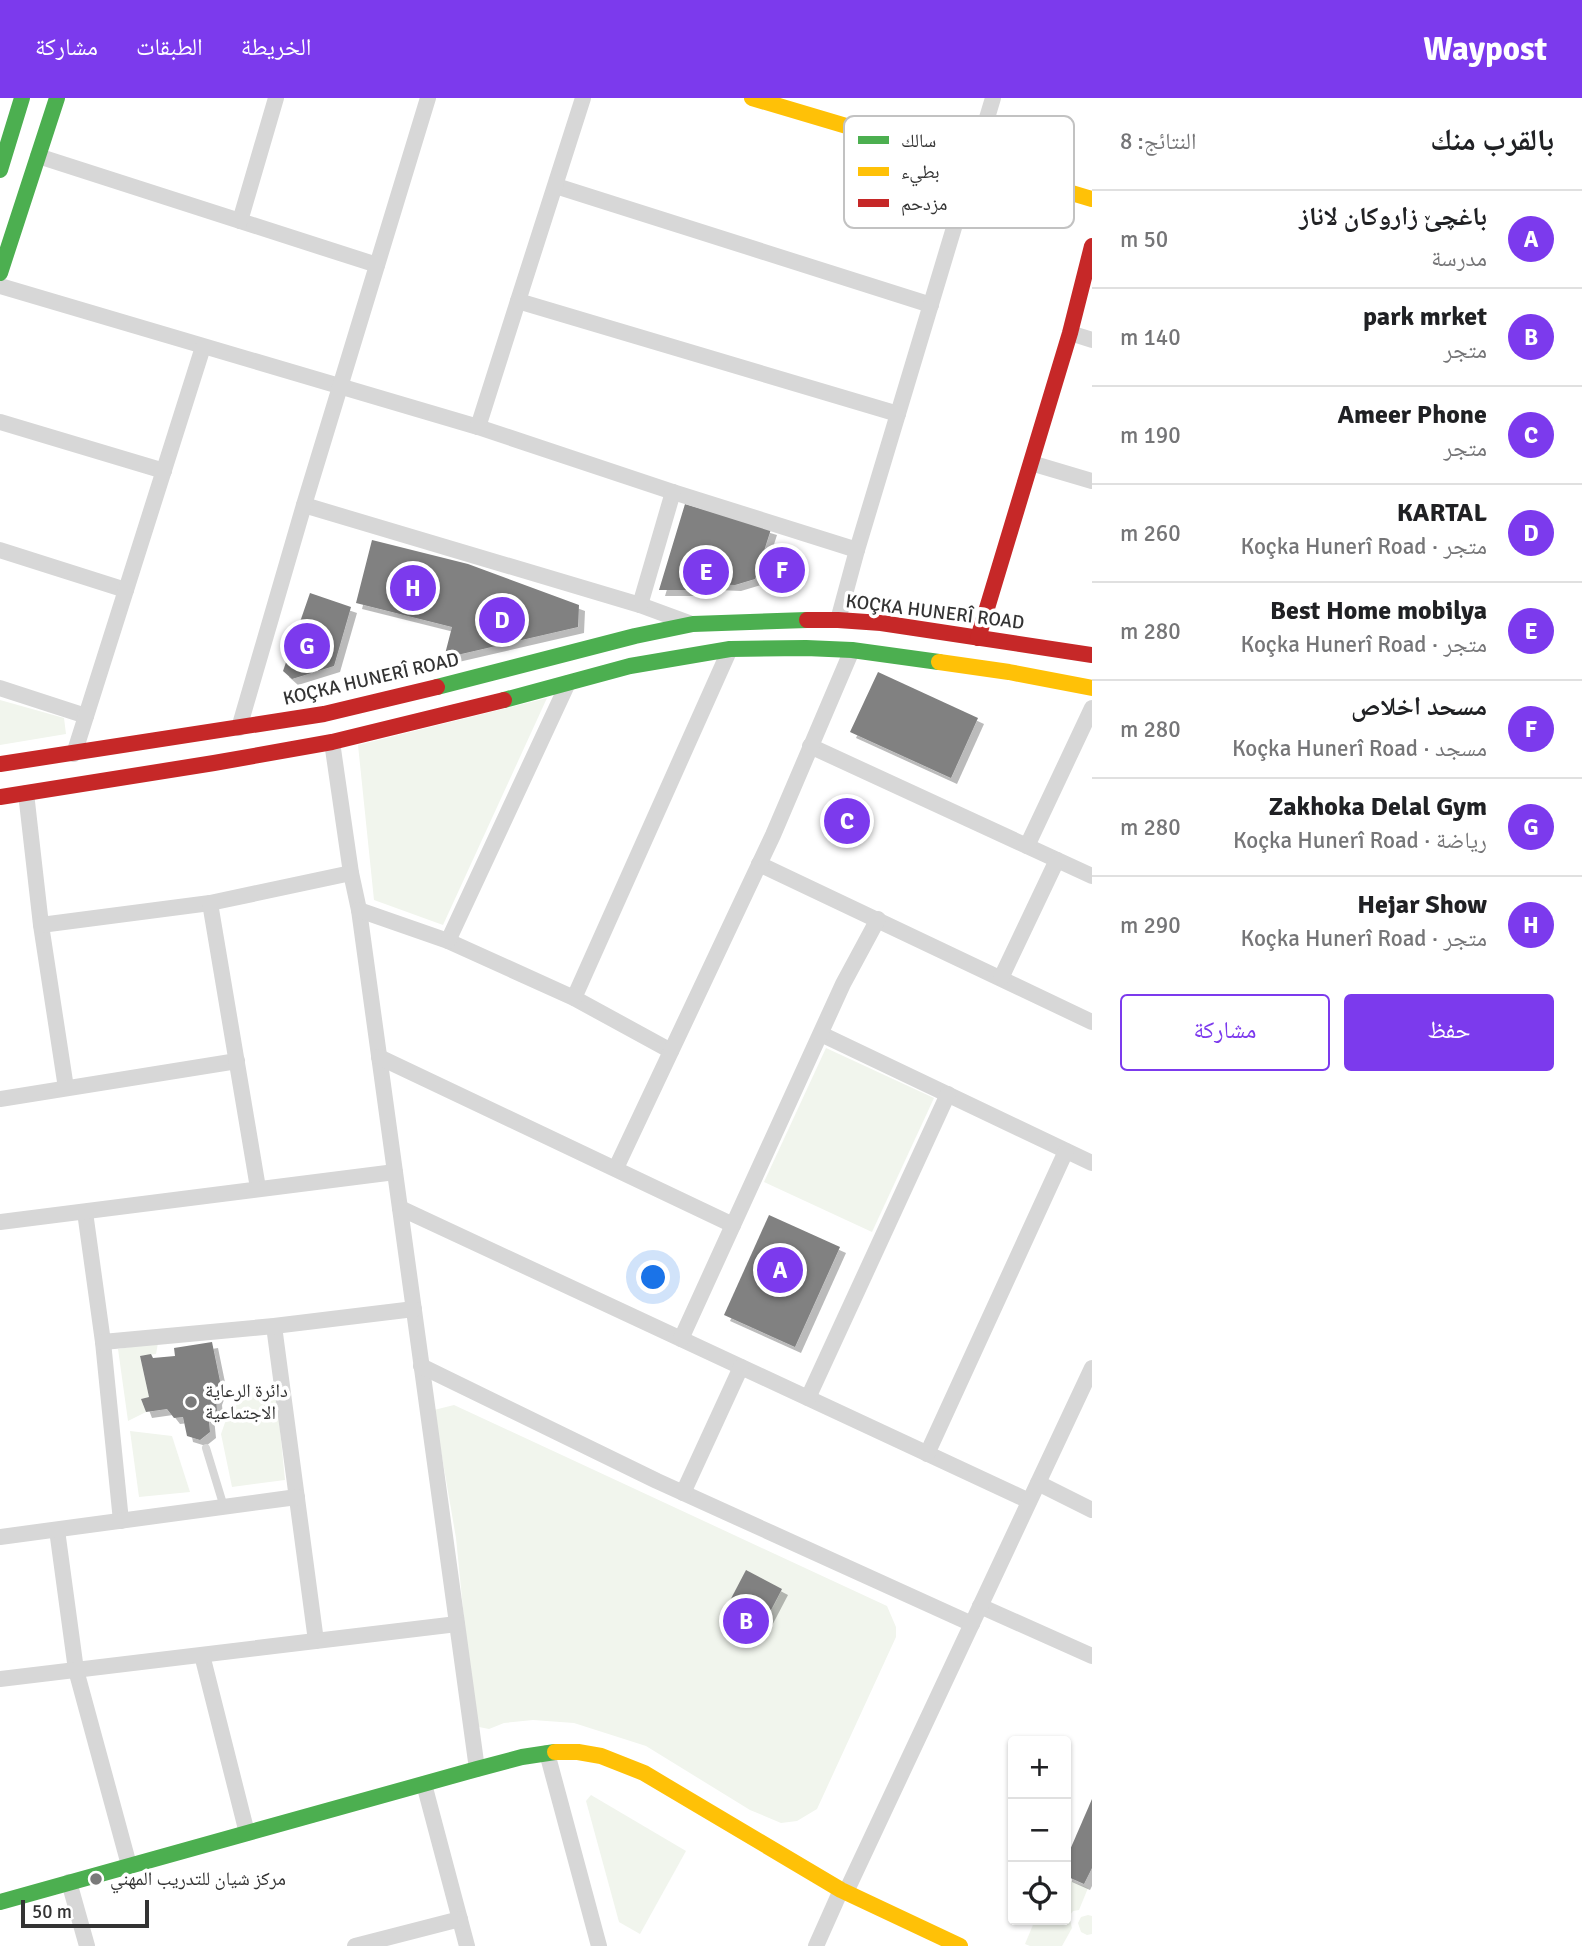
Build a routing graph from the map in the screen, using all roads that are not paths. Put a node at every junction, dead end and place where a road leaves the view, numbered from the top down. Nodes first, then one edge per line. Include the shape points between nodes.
1 (22, 98) edge
2 (57, 98) edge
3 (276, 98) edge
4 (428, 98) edge
5 (583, 98) edge
6 (752, 98) edge
7 (993, 98) edge
8 (988, 116) edge
9 (844, 126) edge
10 (38, 156) junction
11 (0, 170) edge
12 (556, 186) junction
13 (1074, 194) edge
14 (1092, 199) edge
15 (240, 221) junction
16 (954, 228) edge
17 (1092, 246) edge
18 (377, 265) junction
19 (0, 273) edge
20 (0, 286) edge
21 (518, 301) junction
22 (930, 305) junction
23 (1070, 333) junction
24 (1092, 340) edge
25 (203, 347) junction
26 (340, 386) junction
27 (898, 414) junction
28 (0, 422) edge
29 (478, 427) junction
30 (1031, 463) junction
31 (164, 471) junction
32 (1092, 481) edge
33 (673, 492) junction
34 (304, 505) junction
35 (0, 550) edge
36 (857, 550) junction
37 (126, 590) junction
38 (640, 605) junction
39 (838, 620) junction
40 (693, 624) junction
41 (978, 638) junction
42 (730, 649) junction
43 (852, 650) junction
44 (1092, 655) edge
45 (568, 683) junction
46 (0, 688) edge
47 (1092, 688) edge
48 (1092, 708) edge
49 (86, 716) junction
50 (239, 728) junction
51 (332, 741) junction
52 (810, 746) junction
53 (74, 754) junction
54 (0, 764) edge
55 (26, 793) junction
56 (0, 797) edge
57 (1027, 846) junction
58 (1057, 860) junction
59 (759, 864) junction
60 (351, 873) junction
61 (1092, 876) edge
62 (210, 903) junction
63 (359, 910) junction
64 (878, 919) junction
65 (41, 925) junction
66 (448, 942) junction
67 (1001, 978) junction
68 (574, 998) junction
69 (1092, 1022) edge
70 (821, 1034) junction
71 (671, 1051) junction
72 (379, 1057) junction
73 (237, 1061) junction
74 (66, 1088) junction
75 (948, 1094) junction
76 (0, 1099) edge
77 (1066, 1150) junction
78 (1092, 1163) edge
79 (616, 1168) junction
80 (395, 1172) junction
81 (258, 1188) junction
82 (400, 1208) junction
83 (85, 1212) junction
84 (0, 1222) edge
85 (733, 1225) junction
86 (414, 1308) junction
87 (274, 1326) junction
88 (681, 1339) junction
89 (103, 1342) junction
90 (421, 1366) junction
91 (741, 1367) junction
92 (1092, 1368) edge
93 (808, 1398) junction
94 (206, 1448) dead end
95 (927, 1454) junction
96 (1038, 1483) junction
97 (683, 1493) junction
98 (297, 1497) junction
99 (1029, 1501) junction
100 (224, 1507) junction
101 (1092, 1510) edge
102 (121, 1521) junction
103 (57, 1530) junction
104 (0, 1537) edge
105 (980, 1606) junction
106 (457, 1624) junction
107 (972, 1624) junction
108 (316, 1641) junction
109 (202, 1655) junction
110 (1092, 1656) edge
111 (76, 1670) junction
112 (0, 1679) edge
113 (547, 1753) junction
114 (477, 1769) junction
115 (424, 1784) junction
116 (247, 1833) junction
117 (129, 1865) junction
118 (69, 1882) junction
119 (844, 1891) junction
120 (0, 1902) edge
121 (460, 1919) junction
122 (88, 1946) edge
123 (355, 1946) edge
124 (467, 1946) edge
125 (599, 1946) edge
126 (816, 1946) edge
127 (960, 1946) edge

1 - 11 main road
2 - 10 main road
3 - 15 street
4 - 18 street
5 - 12 street
6 - 9 main road
7 - 8 street
10 - 15 street
10 - 19 main road
12 - 21 street
12 - 22 street
13 - 14 main road
15 - 18 street
16 - 22 street
17 - 23 main road
18 - 26 street
20 - 25 street
21 - 27 street
21 - 29 street
22 - 27 street
23 - 24 street
23 - 30 main road
25 - 26 street
25 - 31 street
26 - 29 street
26 - 34 street
27 - 36 street
28 - 31 street
29 - 33 street
30 - 32 street
30 - 41 main road
31 - 37 street
33 - 36 street
33 - 38 street
34 - 38 street
34 - 50 street
35 - 37 street
36 - 39 street
37 - 49 street
38 - 40 street
39 - 40 main road, KOÇKA HUNERÎ ROAD
39 - 41 main road, KOÇKA HUNERÎ ROAD
40 - 50 main road, KOÇKA HUNERÎ ROAD via 384,701
41 - 44 main road, KOÇKA HUNERÎ ROAD
42 - 43 main road
42 - 45 main road via 630,666
42 - 68 street
43 - 47 main road
43 - 52 street
45 - 51 main road
45 - 66 street
46 - 49 street
48 - 57 street
49 - 53 street
50 - 53 main road, KOÇKA HUNERÎ ROAD
51 - 55 main road
51 - 60 street
52 - 57 street
52 - 59 street
53 - 54 main road, KOÇKA HUNERÎ ROAD
55 - 56 main road
55 - 65 street
57 - 58 street
58 - 61 street
58 - 67 street
59 - 64 street
59 - 71 street
60 - 62 street
60 - 63 street
62 - 65 street
62 - 73 street
63 - 66 street
63 - 72 street
64 - 67 street
64 - 70 street
65 - 74 street
66 - 68 street
67 - 69 street
68 - 71 street
70 - 75 street
70 - 85 street
71 - 79 street
72 - 79 street
72 - 80 street
73 - 74 street
73 - 81 street
74 - 76 street
75 - 77 street
75 - 93 street
77 - 78 street
77 - 95 street
79 - 85 street
80 - 81 street
80 - 82 street
81 - 83 street
82 - 86 street
82 - 88 street
83 - 84 street
83 - 89 street
85 - 88 street
86 - 87 street
86 - 90 street
87 - 89 street
87 - 98 street
88 - 91 street
89 - 102 street
90 - 97 street
90 - 106 street
91 - 93 street
91 - 97 street
92 - 96 street
93 - 95 street
94 - 100 lane
95 - 99 street
96 - 99 street
96 - 101 street
97 - 107 street
98 - 100 street
98 - 108 street
99 - 105 street
100 - 102 street
102 - 103 street
103 - 104 street
103 - 111 street
105 - 107 street
105 - 110 street
106 - 108 street
106 - 114 street
107 - 119 street
108 - 109 street
109 - 111 street
109 - 116 street
111 - 112 street
111 - 117 street
113 - 114 main road
113 - 119 main road via 591,1754 634,1768
113 - 125 street
114 - 115 main road
115 - 116 main road
115 - 121 street
116 - 117 main road
117 - 118 main road
118 - 120 main road
118 - 122 street
119 - 126 street
119 - 127 main road
121 - 123 street
121 - 124 street

